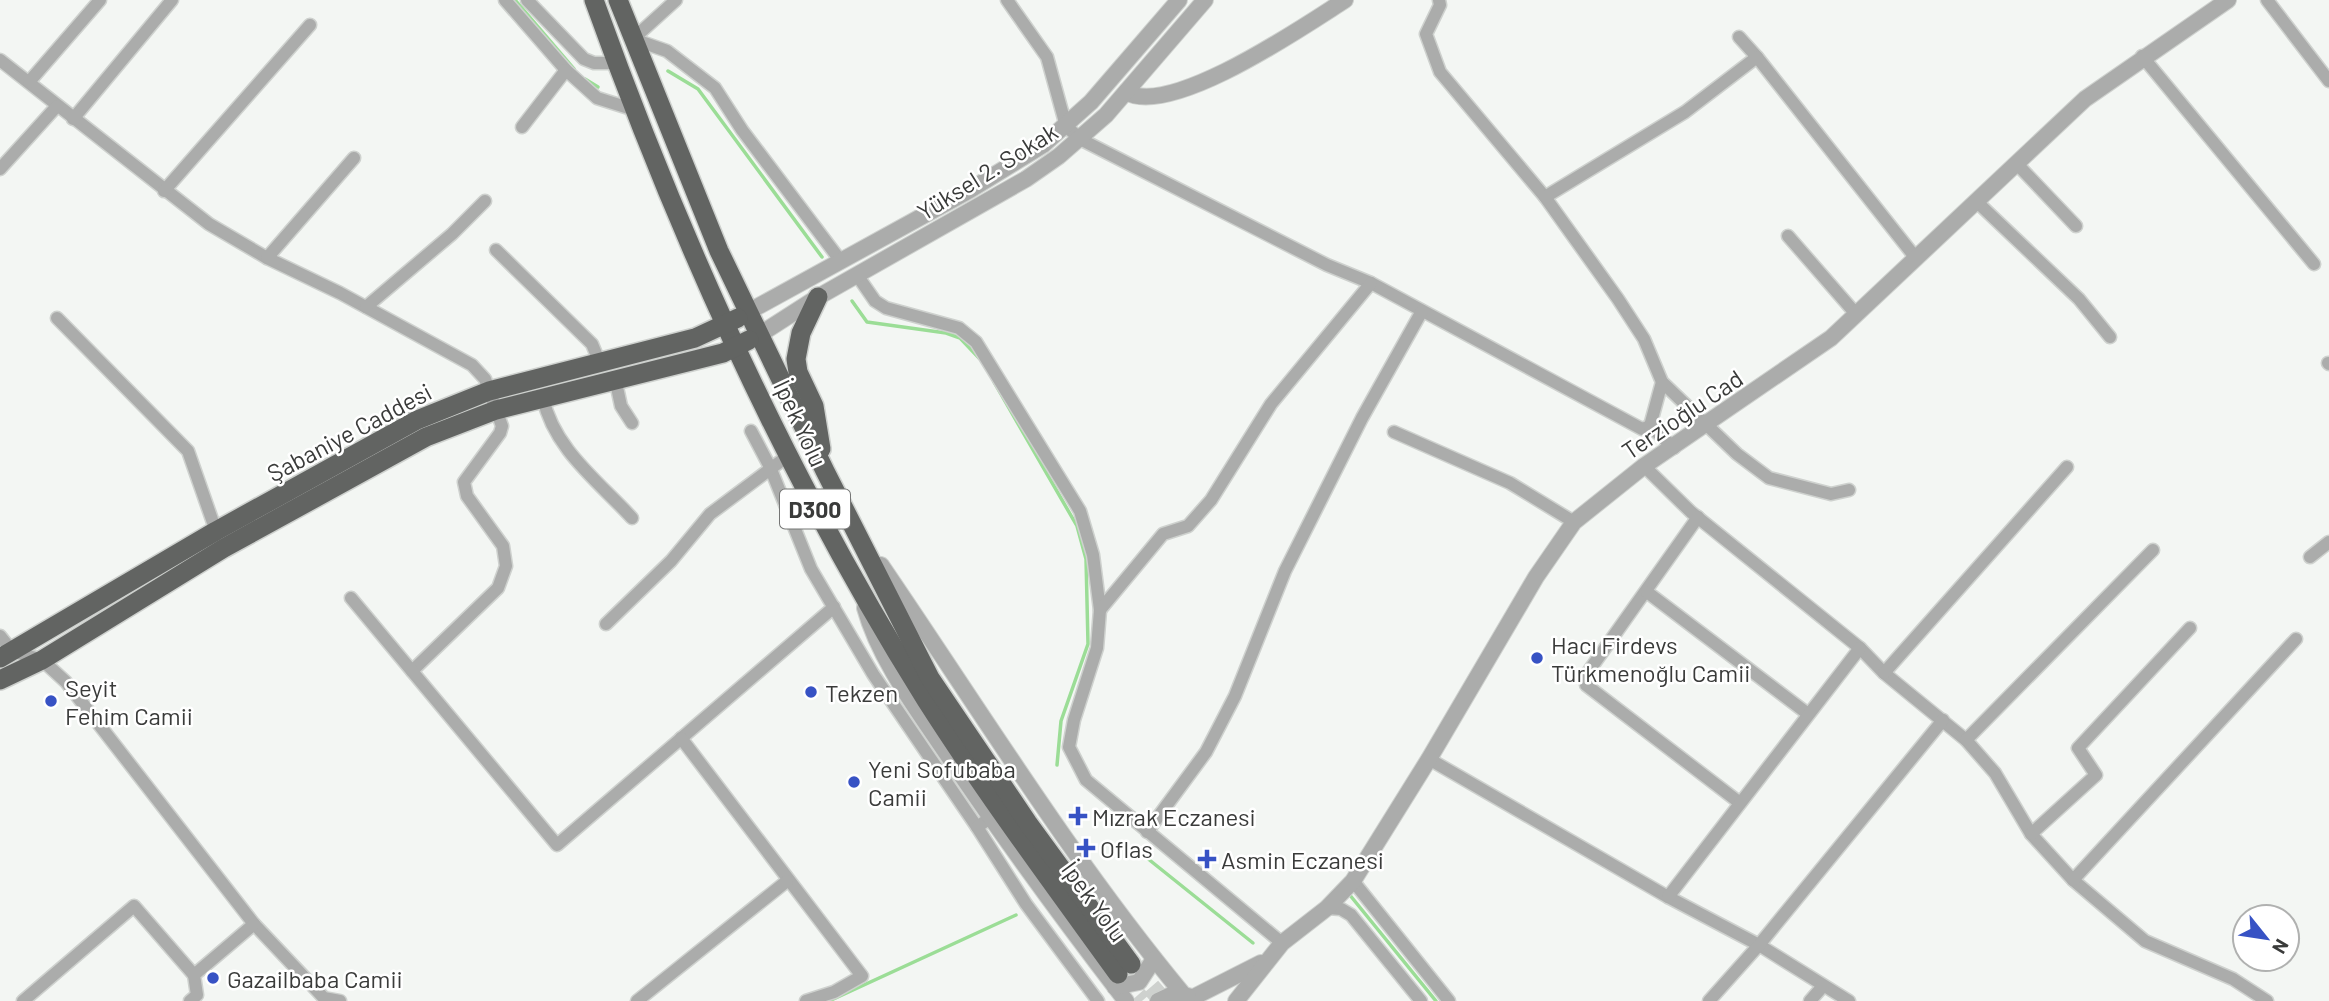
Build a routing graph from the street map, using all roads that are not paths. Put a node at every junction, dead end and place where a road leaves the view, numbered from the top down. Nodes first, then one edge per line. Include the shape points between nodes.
1 (100, 0) edge
2 (172, 0) edge
3 (505, 0) edge
4 (527, 0) edge
5 (594, 0) edge
6 (618, 0) edge
7 (676, 0) edge
8 (1007, 0) edge
9 (1179, 0) edge
10 (1205, 0) edge
11 (1345, 0) edge
12 (1455, 0) edge
13 (2228, 0) edge
14 (2267, 0) edge
15 (1440, 2) edge
16 (310, 25) dead end
17 (1739, 37) dead end
18 (633, 39) junction
19 (1757, 57) junction
20 (2142, 57) junction
21 (0, 60) edge
22 (616, 63) junction
23 (566, 70) junction
24 (2329, 81) edge
25 (29, 82) junction
26 (1126, 92) junction
27 (57, 106) junction
28 (635, 110) junction
29 (73, 119) junction
30 (1066, 126) junction
31 (522, 127) dead end
32 (1080, 139) junction
33 (354, 158) dead end
34 (2016, 163) junction
35 (0, 169) edge
36 (164, 191) junction
37 (1545, 197) junction
38 (485, 201) dead end
39 (1976, 201) junction
40 (2076, 226) dead end
41 (1788, 236) dead end
42 (496, 250) dead end
43 (1914, 257) junction
44 (267, 258) junction
45 (840, 260) junction
46 (2314, 264) dead end
47 (857, 275) junction
48 (1371, 283) junction
49 (818, 297) junction
50 (366, 307) junction
51 (1422, 311) junction
52 (748, 312) junction
53 (1856, 314) junction
54 (57, 318) dead end
55 (728, 324) junction
56 (759, 335) junction
57 (2110, 337) dead end
58 (738, 346) junction
59 (599, 362) junction
60 (615, 379) junction
61 (1662, 382) junction
62 (489, 391) junction
63 (543, 398) junction
64 (496, 410) junction
65 (632, 423) dead end
66 (1650, 426) junction
67 (1706, 426) junction
68 (751, 431) dead end
69 (1394, 432) dead end
70 (1674, 448) junction
71 (789, 456) junction
72 (1644, 466) junction
73 (770, 467) junction
74 (2067, 467) dead end
75 (825, 471) junction
76 (1849, 490) dead end
77 (632, 517) dead end
78 (1698, 517) junction
79 (1574, 522) junction
80 (853, 524) junction
81 (216, 531) junction
82 (2329, 542) edge
83 (2153, 550) dead end
84 (2310, 557) dead end
85 (859, 585) junction
86 (1647, 592) junction
87 (351, 597) dead end
88 (834, 607) junction
89 (1100, 610) junction
90 (606, 624) dead end
91 (2190, 628) dead end
92 (2296, 639) dead end
93 (4, 648) edge
94 (1860, 648) junction
95 (42, 660) junction
96 (412, 671) junction
97 (1884, 673) junction
98 (0, 680) edge
99 (1808, 714) junction
100 (1942, 720) junction
101 (681, 738) junction
102 (1966, 740) junction
103 (1429, 760) junction
104 (1740, 803) junction
105 (983, 822) junction
106 (1147, 832) junction
107 (2031, 834) junction
108 (2073, 880) junction
109 (787, 881) junction
110 (1353, 881) junction
111 (1668, 897) junction
112 (1327, 908) junction
113 (254, 924) junction
114 (1282, 943) junction
115 (1759, 945) junction
116 (1154, 959) junction
117 (1266, 960) junction
118 (194, 975) junction
119 (1122, 975) junction
120 (1823, 986) junction
121 (1192, 998) edge
122 (196, 999) edge
123 (23, 1001) edge
124 (340, 1001) edge
125 (637, 1001) edge
126 (806, 1001) edge
127 (1098, 1001) edge
128 (1126, 1001) edge
129 (1158, 1001) edge
130 (1236, 1001) edge
131 (1421, 1001) edge
132 (1449, 1001) edge
133 (1709, 1001) edge
134 (1810, 1001) edge
135 (1849, 1001) edge
136 (2267, 1001) edge

1 - 25 street
2 - 29 street
3 - 23 street
4 - 22 street via 584,59
5 - 22 highway, İpek Yolu / D300
6 - 18 highway, İpek Yolu / D300
7 - 18 street
8 - 30 street via 1047,57
9 - 30 street, Yüksel 2. Sokak
10 - 26 street, Yüksel 2. Sokak
11 - 26 street via 1231,71 1144,99
12 - 15 street
13 - 20 street, Terzioğlu Cad
14 - 24 street
15 - 37 street via 1426,34 1440,72
16 - 36 street
17 - 19 street
18 - 45 street via 667,51 715,89
18 - 52 highway, İpek Yolu / D300
19 - 37 street via 1685,112
19 - 43 street
20 - 34 street, Terzioğlu Cad via 2085,99
20 - 46 street
21 - 25 street
22 - 28 highway, İpek Yolu / D300
23 - 28 street via 597,98
23 - 31 street
25 - 27 street
26 - 32 street, Yüksel 2. Sokak
27 - 29 street
27 - 35 street
28 - 55 highway, İpek Yolu / D300
29 - 36 street
30 - 32 street
30 - 45 street, Yüksel 2. Sokak via 1018,163
32 - 47 street, Yüksel 2. Sokak via 1026,179
32 - 48 street via 1315,260
33 - 44 street
34 - 39 street, Terzioğlu Cad
34 - 40 street
36 - 44 street
37 - 61 street via 1644,339
38 - 50 street
39 - 43 street, Terzioğlu Cad
39 - 57 street via 2071,290
41 - 53 street
42 - 59 street via 592,344
43 - 53 street, Terzioğlu Cad
44 - 50 street
45 - 52 street, Yüksel 2. Sokak
47 - 49 street, Yüksel 2. Sokak
47 - 89 street via 875,301 886,308 959,328 976,342 1080,511 1093,555
48 - 51 street
48 - 89 street via 1271,404 1211,500 1188,526 1163,534
49 - 56 street, Yüksel 2. Sokak
49 - 75 highway via 801,333 796,359 814,406
50 - 62 street via 472,365
51 - 66 street via 1642,429
51 - 106 street via 1285,571 1235,696 1206,752
52 - 55 highway, Şabaniye Caddesi
52 - 56 highway, İpek Yolu / D300
53 - 67 street, Terzioğlu Cad via 1831,338
54 - 81 street via 188,451
55 - 58 highway, İpek Yolu / D300
55 - 59 highway, Şabaniye Caddesi via 695,338
56 - 58 highway
56 - 75 highway, İpek Yolu / D300
58 - 60 highway
58 - 71 highway, İpek Yolu / D300
59 - 62 highway, Şabaniye Caddesi
60 - 63 highway
60 - 65 street via 621,406
61 - 66 street
61 - 67 street
62 - 64 street
62 - 81 highway, Şabaniye Caddesi via 417,420
63 - 64 highway
63 - 77 street via 548,421 565,448
64 - 95 highway via 376,462 224,548
64 - 96 street via 500,433 464,482 467,496 503,546 506,566 498,588
66 - 70 street
67 - 70 street, Terzioğlu Cad
67 - 76 street via 1769,478 1831,494
68 - 73 street
69 - 79 street via 1510,483
70 - 72 street, Terzioğlu Cad
71 - 73 street
71 - 85 highway, İpek Yolu / D300
72 - 78 street
72 - 79 street, Terzioğlu Cad
73 - 88 street via 811,569
73 - 90 street via 710,514 671,562
74 - 97 street
75 - 80 highway, İpek Yolu / D300
78 - 86 street
78 - 94 street
79 - 103 street, Terzioğlu Cad via 1536,577
80 - 116 street via 1041,807
80 - 119 highway, İpek Yolu / D300 via 930,678 1028,823
81 - 93 highway, Şabaniye Caddesi
82 - 84 street
83 - 102 street
85 - 105 street via 872,631
85 - 119 highway, İpek Yolu / D300 via 926,700 1023,844
86 - 99 street
86 - 104 street via 1586,676 1586,685
87 - 96 street
88 - 101 street
88 - 105 street via 873,674
89 - 106 street via 1097,648 1069,747 1086,780
91 - 107 street via 2078,748 2096,775
92 - 108 street
93 - 95 street
94 - 97 street
94 - 99 street
95 - 98 highway
95 - 113 street via 66,682
96 - 101 street via 557,845
97 - 100 street
99 - 104 street
100 - 102 street
100 - 115 street
101 - 109 street via 736,806
102 - 107 street via 1995,773
103 - 110 street, Terzioğlu Cad
103 - 111 street
104 - 111 street
105 - 119 street
105 - 127 street via 1026,904
106 - 114 street
107 - 108 street
108 - 136 street via 2145,941 2233,979
109 - 125 street
109 - 126 street via 862,976
110 - 112 street, Terzioğlu Cad
110 - 132 street
111 - 115 street
112 - 114 street, Terzioğlu Cad
112 - 131 street via 1352,915
113 - 118 street
113 - 124 street via 324,998
114 - 117 street, Terzioğlu Cad
115 - 120 street
115 - 133 street
116 - 119 street via 1139,982
116 - 121 street
117 - 121 street, Terzioğlu Cad
117 - 130 street, Terzioğlu Cad
118 - 122 street
118 - 123 street via 134,906
119 - 128 street
120 - 134 street
120 - 135 street
121 - 129 street, Terzioğlu Cad via 1171,995

